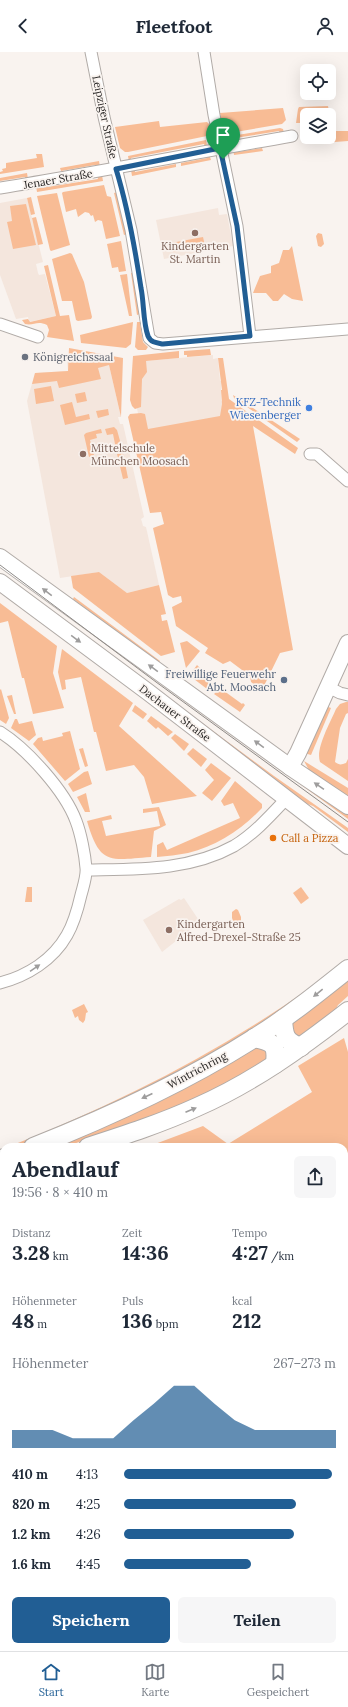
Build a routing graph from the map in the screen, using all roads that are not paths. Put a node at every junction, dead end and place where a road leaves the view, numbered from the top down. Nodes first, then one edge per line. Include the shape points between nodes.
1 (91, 52) edge
2 (204, 52) edge
3 (292, 136) dead end
4 (220, 148) junction
5 (116, 169) junction
6 (0, 188) edge
7 (0, 324) edge
8 (348, 329) edge
9 (250, 336) junction
10 (38, 337) dead end
11 (310, 454) dead end
12 (348, 481) edge
13 (0, 557) edge
14 (0, 582) edge
15 (348, 643) edge
16 (328, 687) junction
17 (348, 695) edge
18 (0, 732) edge
19 (290, 767) junction
20 (286, 798) junction
21 (348, 806) edge
22 (348, 846) edge
23 (87, 870) junction
24 (348, 969) edge
25 (0, 983) edge
26 (348, 1012) edge
27 (283, 1019) junction
28 (254, 1038) junction
29 (301, 1047) junction
30 (275, 1064) junction
31 (43, 1143) edge
32 (100, 1143) edge

1 - 5 street, Leipziger Straße
2 - 4 street
3 - 4 street, Jenaer Straße
4 - 5 street, Jenaer Straße
4 - 9 street via 237,226
5 - 6 street, Jenaer Straße
5 - 9 street, Leipziger Straße via 131,230 149,338 155,343 163,344
7 - 10 street
8 - 9 street
11 - 12 street via 317,454
19 -> 13 main road, Dachauer Straße
14 -> 20 main road, Dachauer Straße
15 - 16 main road
16 - 17 street
16 - 19 main road
18 - 23 street via 22,748 42,769 69,807 76,820
21 -> 19 main road, Dachauer Straße
20 - 22 main road, Dachauer Straße
20 - 23 street via 248,836 234,846 192,863
25 -> 23 street via 17,979 37,967 53,953 67,935 77,910
24 -> 27 main road, Wintrichring
26 - 29 main road
27 - 28 main road, Wintrichring
27 - 29 main road via 287,1040
28 - 30 main road via 274,1046
28 -> 31 main road, Wintrichring via 163,1089
29 - 30 main road
32 -> 30 main road via 198,1107

